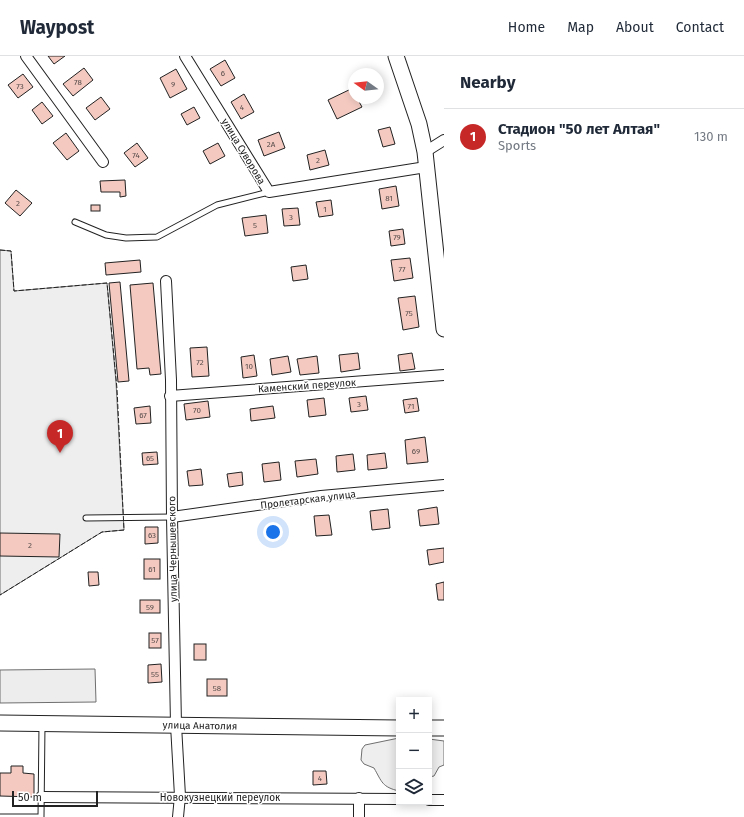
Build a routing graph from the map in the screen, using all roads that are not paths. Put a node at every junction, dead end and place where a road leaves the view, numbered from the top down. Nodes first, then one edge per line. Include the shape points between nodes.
1 (26, 56) edge
2 (185, 56) edge
3 (396, 56) edge
4 (444, 140) edge
5 (425, 152) junction
6 (103, 162) dead end
7 (426, 167) junction
8 (269, 192) junction
9 (76, 222) dead end
10 (166, 281) dead end
11 (444, 329) edge
12 (444, 375) edge
13 (170, 396) junction
14 (444, 485) edge
15 (172, 517) junction
16 (86, 518) dead end
17 (0, 723) edge
18 (42, 724) junction
19 (176, 725) junction
20 (396, 728) edge
21 (432, 728) edge
22 (444, 728) edge
23 (180, 796) junction
24 (41, 797) junction
25 (359, 798) junction
26 (396, 799) edge
27 (432, 800) edge
28 (444, 800) edge
29 (0, 816) edge
30 (178, 817) edge
31 (359, 817) edge

1 - 6 street
2 - 8 street, улица Суворова
3 - 5 street via 419,124
4 - 5 street
5 - 7 street
7 - 8 street, улица Суворова
7 - 11 street
8 - 9 lane via 217,205 157,237 113,236
10 - 13 street, улица Чернышевского
12 - 13 street, Каменский переулок
13 - 15 street, улица Чернышевского
14 - 15 street, Пролетарская улица via 321,496
15 - 16 lane
15 - 19 street, улица Чернышевского
17 - 18 street, улица Анатолия
18 - 19 street, улица Анатолия
18 - 24 lane
19 - 20 street, улица Анатолия
19 - 23 street, улица Чернышевского
21 - 22 street
23 - 24 street, Новокузнецкий переулок
23 - 25 street, Новокузнецкий переулок
23 - 30 street, улица Чернышевского
24 - 29 lane via 41,817
25 - 26 street, Новокузнецкий переулок
25 - 31 street
27 - 28 street

